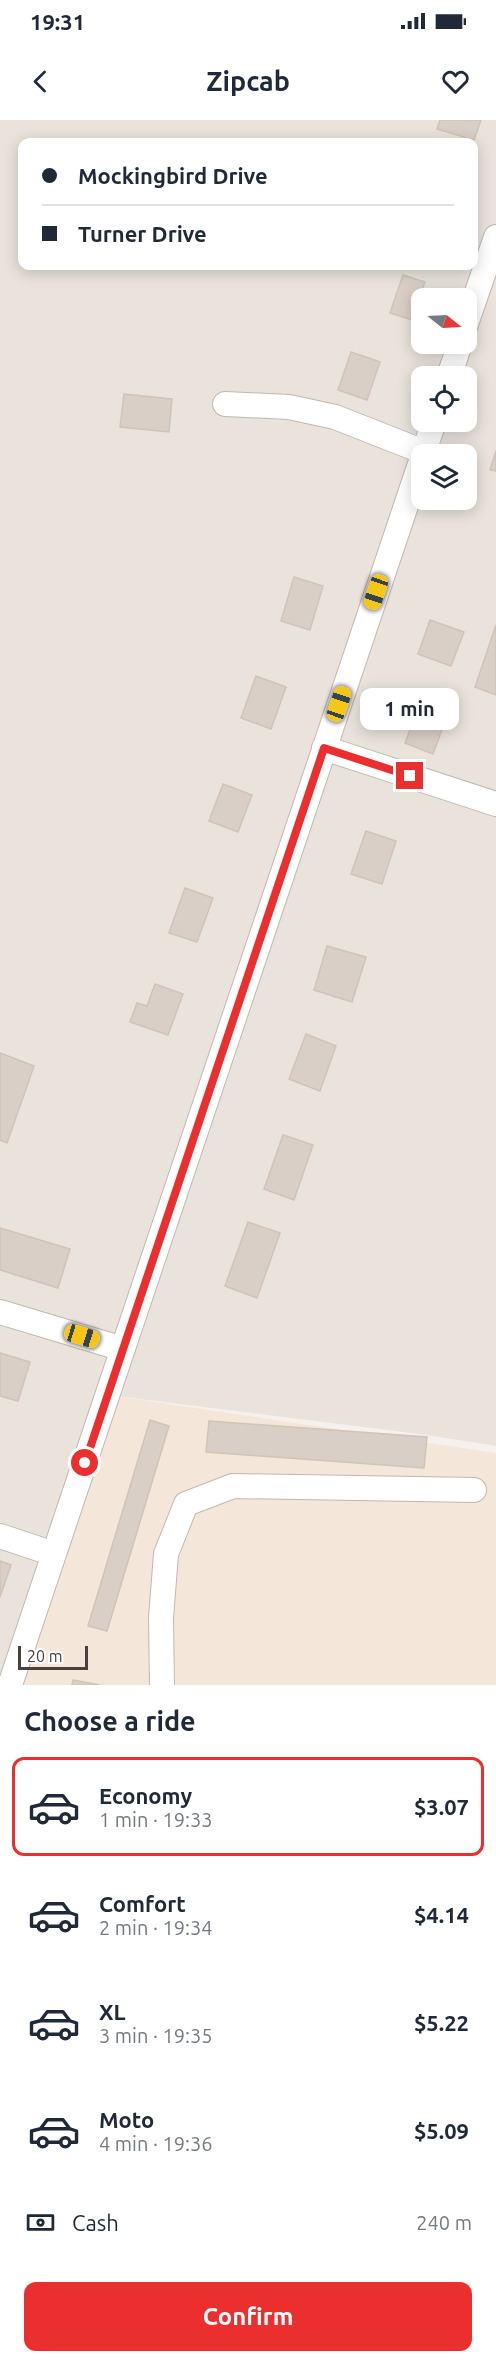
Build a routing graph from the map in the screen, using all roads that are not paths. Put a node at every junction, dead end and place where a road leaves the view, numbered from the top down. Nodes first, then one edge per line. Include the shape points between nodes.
1 (496, 237) edge
2 (477, 292) edge
3 (225, 404) dead end
4 (411, 450) edge
5 (411, 491) edge
6 (324, 748) junction
7 (496, 804) edge
8 (0, 1312) edge
9 (123, 1349) junction
10 (474, 1490) dead end
11 (0, 1536) edge
12 (54, 1554) junction
13 (10, 1685) edge
14 (162, 1685) edge

1 - 2 street
3 - 4 street via 289,406 334,417
5 - 6 street
6 - 7 street
6 - 9 street
8 - 9 street
9 - 12 street
10 - 14 street via 233,1486 186,1504 166,1554 161,1618
11 - 12 street
12 - 13 street

